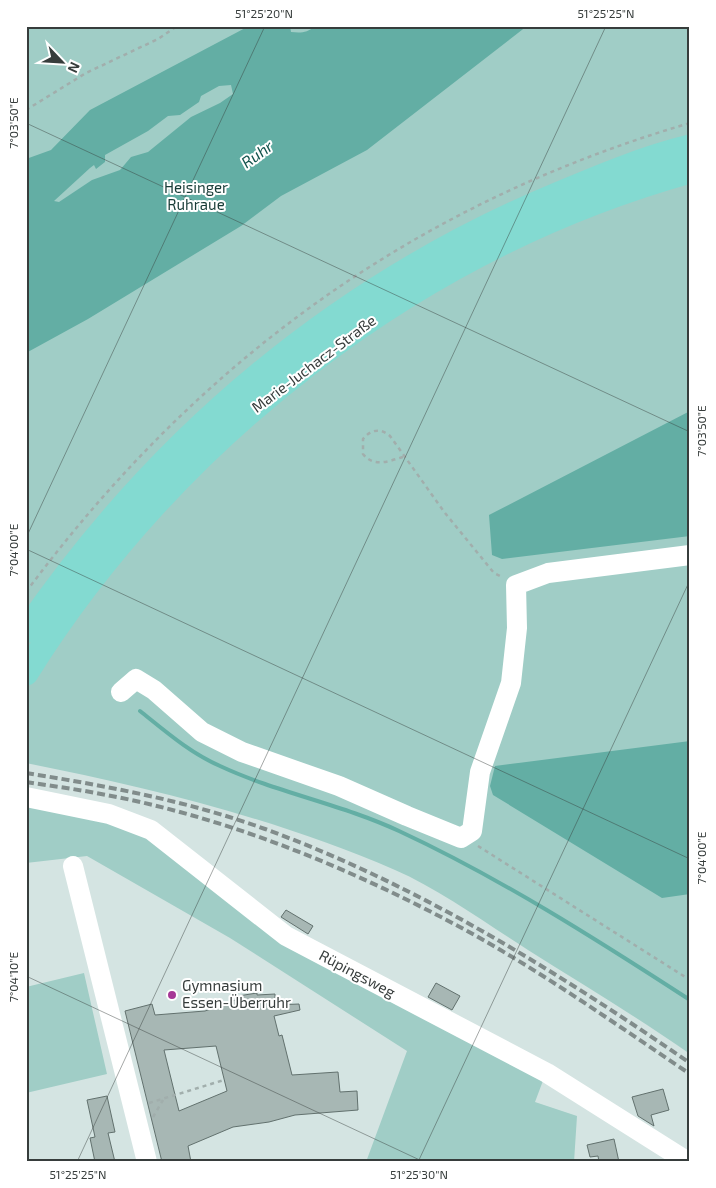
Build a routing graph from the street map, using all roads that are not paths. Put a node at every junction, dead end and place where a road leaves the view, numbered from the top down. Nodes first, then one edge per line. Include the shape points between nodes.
1 (690, 146) edge
2 (690, 171) edge
3 (690, 555) edge
4 (26, 631) edge
5 (26, 673) edge
6 (121, 692) dead end
7 (26, 796) edge
8 (73, 866) dead end
9 (147, 1162) edge
10 (688, 1162) edge

1 - 4 main road, Marie-Juchacz-Straße via 612,172 508,215 386,282 316,330 271,363 168,457 112,518
2 - 5 main road, Marie-Juchacz-Straße via 606,197 462,264 399,301 290,378 239,421 130,532 74,603
3 - 6 street via 548,572 516,585 511,683 480,772 472,831 461,838 339,786 242,752 202,732 154,690 136,679
7 - 10 street, Rüpingsweg via 109,814 151,830 286,936 547,1073
8 - 9 street

